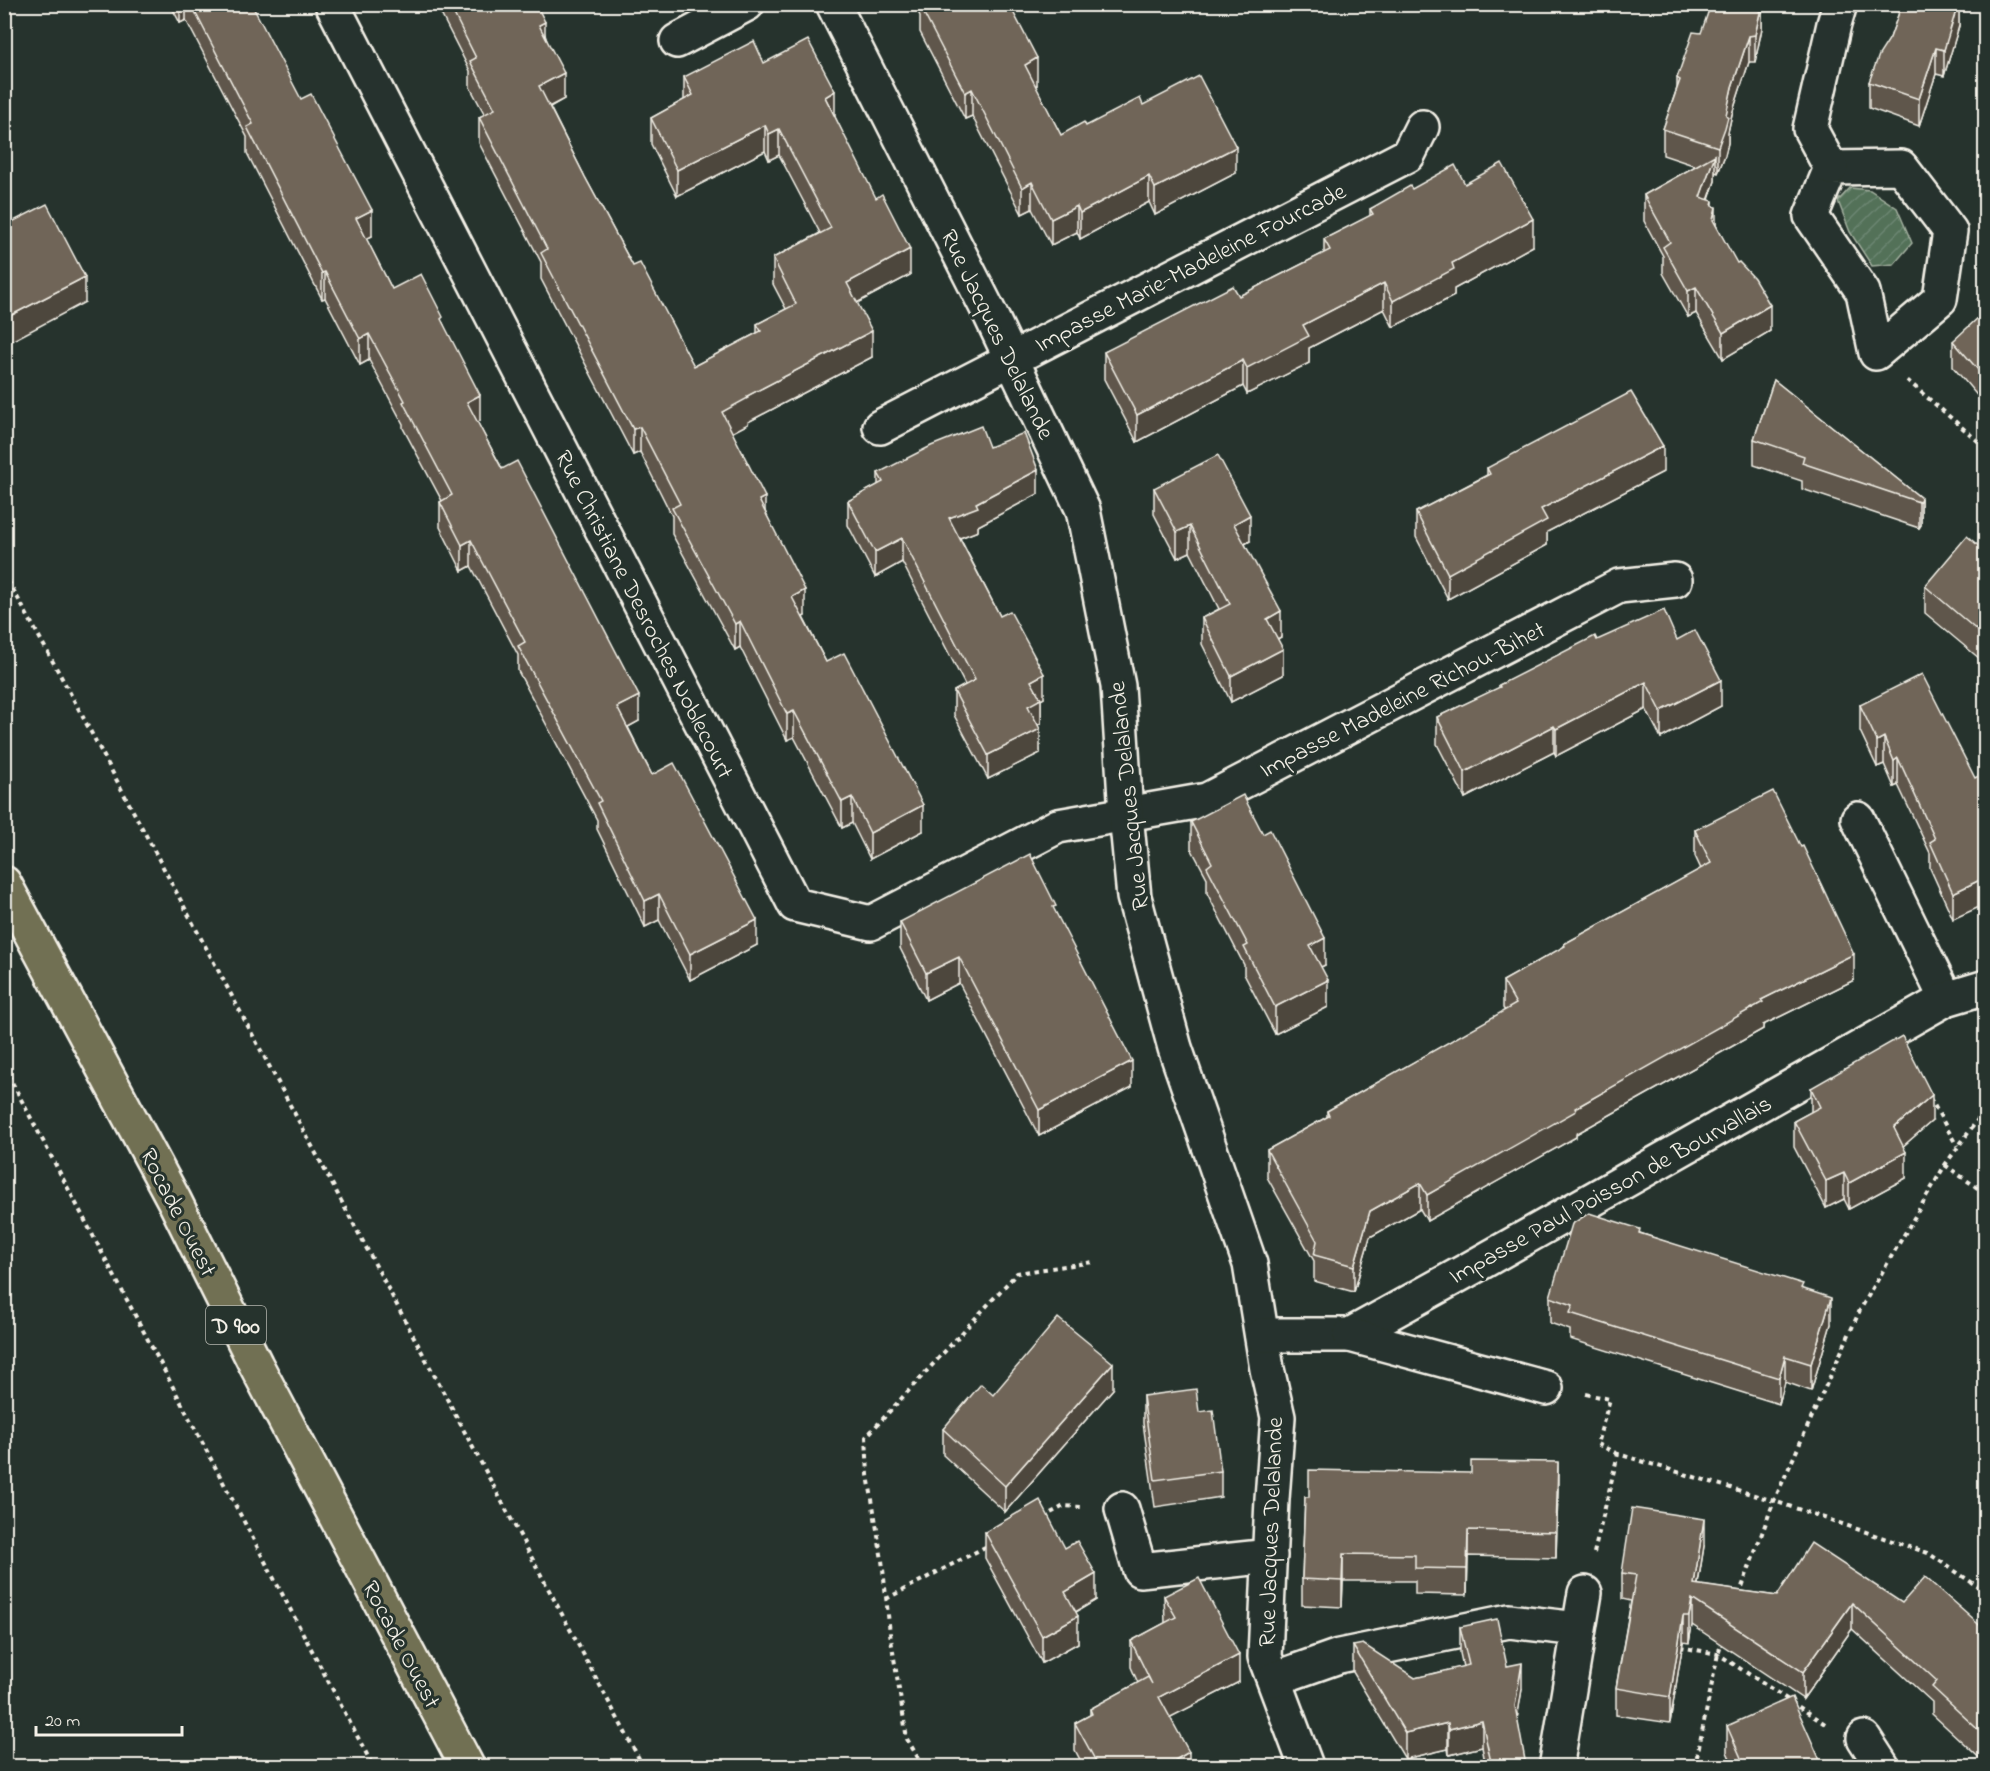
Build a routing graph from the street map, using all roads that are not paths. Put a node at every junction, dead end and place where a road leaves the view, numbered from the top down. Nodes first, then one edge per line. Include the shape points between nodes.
1 (332, 4) edge
2 (747, 4) edge
3 (833, 4) edge
4 (1831, 11) edge
5 (677, 41) dead end
6 (1422, 127) dead end
7 (1831, 168) junction
8 (1011, 359) junction
9 (880, 427) dead end
10 (1675, 580) dead end
11 (1126, 814) junction
12 (1857, 819) dead end
13 (4, 883) edge
14 (1986, 987) edge
15 (1946, 999) junction
16 (1262, 1335) junction
17 (1350, 1335) junction
18 (1546, 1388) road end
19 (1122, 1509) road end
20 (1270, 1556) junction
21 (1585, 1593) road end
22 (1578, 1629) junction
23 (1274, 1679) junction
24 (1864, 1738) road end
25 (1557, 1762) dead end
26 (467, 1767) edge
27 (1306, 1767) edge
28 (1882, 1767) edge

1 - 11 street, Rue Christiane Desroches Noblecourt via 795,904 871,923 1058,826
2 - 5 street
3 - 8 street, Rue Jacques Delalande
4 - 7 street via 1810,129
6 - 8 street, Impasse Marie-Madeleine Fourcade via 1408,155
7 - 7 street via 1901,167 1950,231 1940,299 1876,353 1863,292 1811,216
8 - 9 street, Impasse Marie-Madeleine Fourcade
8 - 11 street, Rue Jacques Delalande via 1083,510 1118,686
10 - 11 street, Impasse Madeleine Richou-Bihet via 1619,586 1207,800
11 - 16 street, Rue Jacques Delalande via 1134,897 1175,1048 1250,1264
12 - 15 street
13 - 26 main road, Rocade Ouest / D 900 via 174,1200
14 - 15 street, Impasse Paul Poisson de Bourvallais
15 - 17 street, Impasse Paul Poisson de Bourvallais
16 - 17 street, Impasse Paul Poisson de Bourvallais
16 - 20 street, Rue Jacques Delalande via 1278,1417
17 - 18 street
19 - 20 street via 1140,1570
20 - 23 street, Rue Jacques Delalande via 1265,1657
21 - 22 street
22 - 23 street via 1509,1621 1340,1656
22 - 25 street
23 - 27 street, Rue Jacques Delalande
24 - 28 street

